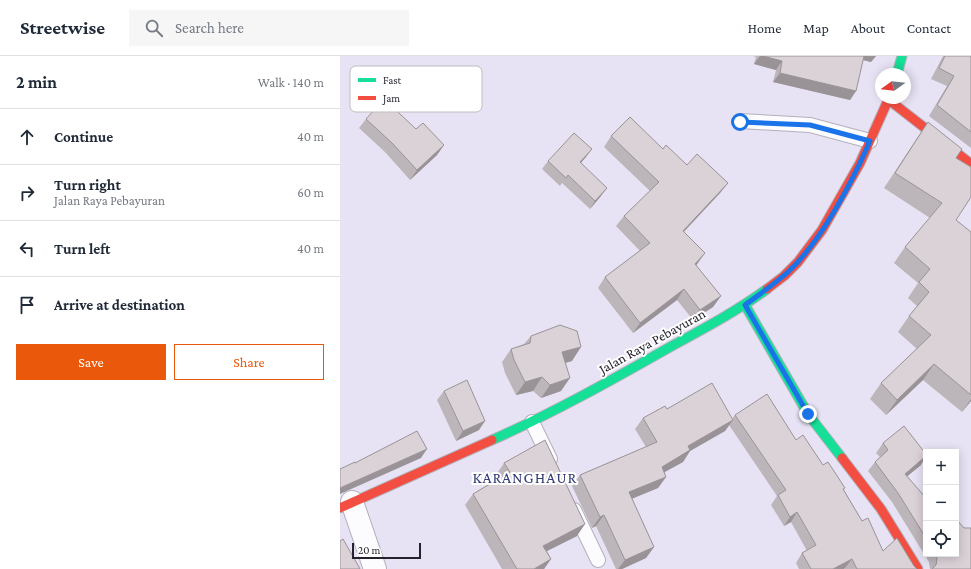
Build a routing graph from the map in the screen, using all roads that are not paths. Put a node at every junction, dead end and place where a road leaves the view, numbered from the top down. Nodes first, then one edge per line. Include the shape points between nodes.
1 (902, 56) edge
2 (898, 68) edge
3 (887, 104) edge
4 (895, 104) edge
5 (740, 122) dead end
6 (870, 141) junction
7 (971, 164) edge
8 (745, 305) junction
9 (532, 422) junction
10 (555, 470) edge
11 (568, 498) edge
12 (346, 505) edge
13 (598, 560) dead end
14 (375, 569) edge
15 (918, 569) edge

1 - 2 main road
3 - 6 main road, Jalan Raya Pebayuran
4 - 7 main road
5 - 6 lane via 810,125
6 - 8 main road, Jalan Raya Pebayuran via 835,210 811,246 789,271
8 - 9 main road, Jalan Raya Pebayuran
8 - 15 main road via 808,414 881,509
9 - 10 lane
9 - 12 main road, Jalan Raya Pebayuran
11 - 13 lane
12 - 14 street

